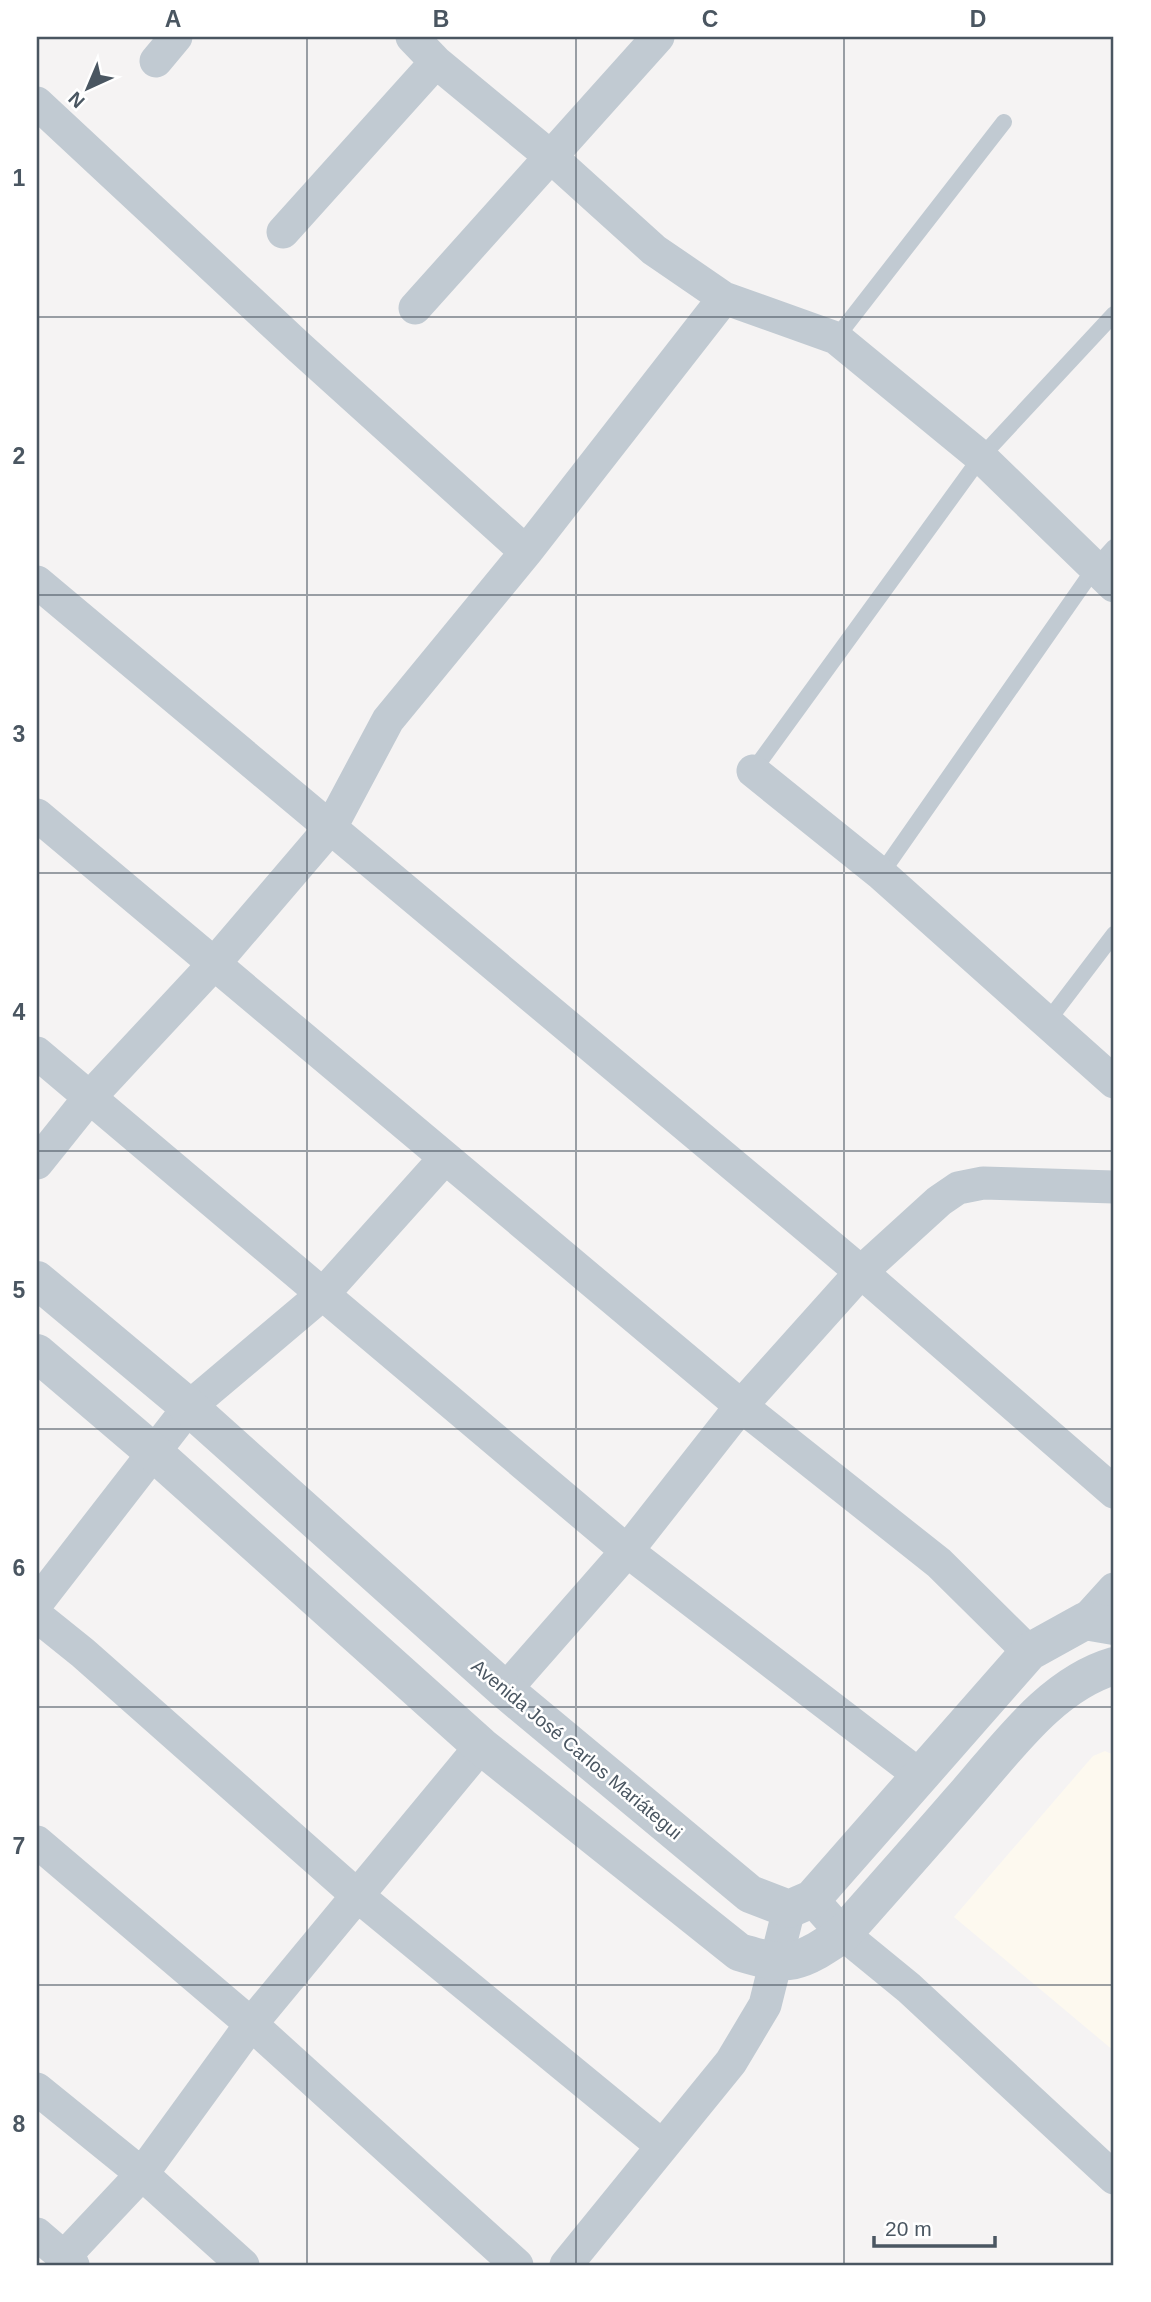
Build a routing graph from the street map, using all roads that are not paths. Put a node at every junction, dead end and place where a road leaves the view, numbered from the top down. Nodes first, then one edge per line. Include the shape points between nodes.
1 (412, 37) edge
2 (658, 37) edge
3 (436, 62) junction
4 (37, 103) edge
5 (1004, 122) dead end
6 (551, 157) junction
7 (283, 232) dead end
8 (724, 298) junction
9 (415, 308) dead end
10 (1114, 313) edge
11 (836, 338) junction
12 (981, 457) junction
13 (526, 552) junction
14 (1108, 568) edge
15 (37, 582) edge
16 (753, 771) joint
17 (37, 815) edge
18 (331, 827) junction
19 (881, 874) junction
20 (1114, 934) edge
21 (213, 965) junction
22 (1047, 1022) junction
23 (37, 1053) edge
24 (1114, 1082) edge
25 (89, 1098) junction
26 (445, 1158) junction
27 (37, 1163) edge
28 (1114, 1187) edge
29 (861, 1272) junction
30 (37, 1280) edge
31 (324, 1293) junction
32 (37, 1353) edge
33 (741, 1406) junction
34 (189, 1407) junction
35 (152, 1451) junction
36 (1114, 1492) edge
37 (627, 1551) junction
38 (1114, 1589) edge
39 (37, 1603) edge
40 (37, 1616) edge
41 (1100, 1623) edge
42 (1029, 1652) junction
43 (1114, 1666) edge
44 (505, 1690) junction
45 (481, 1746) junction
46 (918, 1774) junction
47 (37, 1842) edge
48 (359, 1897) junction
49 (800, 1904) junction
50 (843, 1934) junction
51 (776, 1963) junction
52 (251, 2024) junction
53 (37, 2089) edge
54 (661, 2145) junction
55 (142, 2174) junction
56 (1114, 2178) edge
57 (37, 2234) edge
58 (69, 2261) edge
59 (243, 2265) edge
60 (517, 2265) edge
61 (566, 2265) edge

1 - 3 street
2 - 6 street
3 - 6 street
3 - 7 street
4 - 13 street
5 - 11 lane
6 - 8 street via 654,250
6 - 9 street
8 - 11 street
8 - 13 street
10 - 12 lane
11 - 12 street
12 - 14 street
12 - 16 lane
13 - 18 street via 388,720
14 - 19 lane
15 - 18 street
16 - 19 street
17 - 21 street
18 - 21 street
18 - 29 street
19 - 22 street
20 - 22 lane
21 - 25 street
21 - 26 street
22 - 24 street
23 - 25 street
25 - 27 street
25 - 31 street
26 - 31 street
26 - 33 street
28 - 29 street via 983,1183 958,1188
29 - 33 street
29 - 36 street
30 - 34 street, Avenida José Carlos Mariátegui
31 - 34 street
31 - 37 street
32 - 35 street
33 - 37 street
33 - 42 street via 939,1563
34 - 35 street
34 - 44 street, Avenida José Carlos Mariátegui
35 - 39 street
35 - 45 street
37 - 44 street
37 - 46 street
38 - 41 street
40 - 48 street
41 - 42 street
42 - 46 street
43 - 50 street via 1096,1671 1063,1692 1025,1728
44 - 49 street, Avenida José Carlos Mariátegui via 750,1894
45 - 48 street
45 - 51 street via 739,1952
46 - 49 street
47 - 52 street
48 - 52 street
48 - 54 street
49 - 50 street
49 - 51 street
50 - 51 street via 810,1956
50 - 56 street via 909,1988
51 - 54 street via 765,2005 731,2062
52 - 55 street
52 - 60 street
53 - 55 street
54 - 61 street
55 - 58 street
55 - 59 street
57 - 58 street

